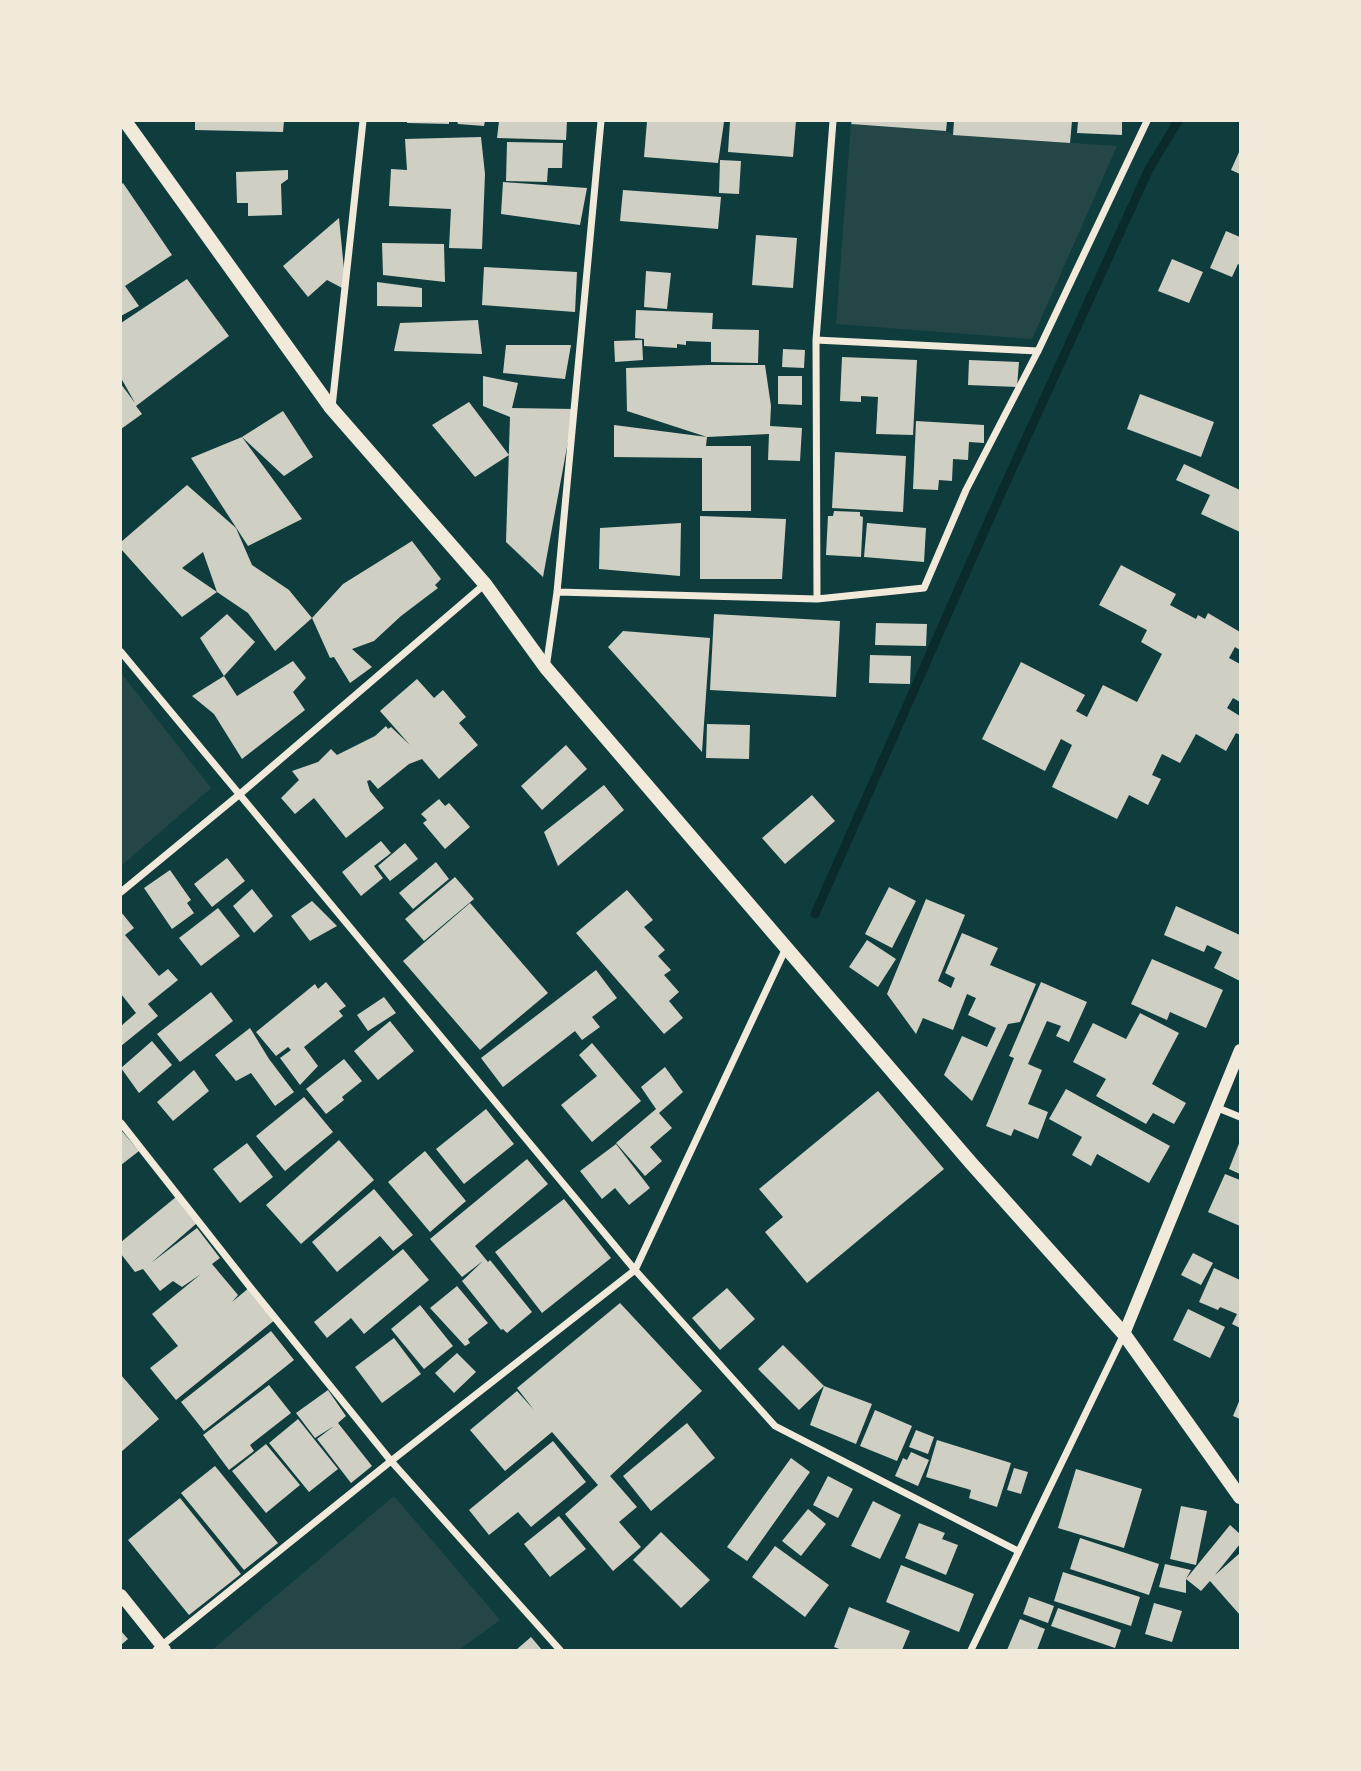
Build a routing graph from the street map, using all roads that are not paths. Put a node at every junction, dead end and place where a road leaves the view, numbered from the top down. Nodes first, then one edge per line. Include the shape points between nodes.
1 (363, 121) edge
2 (601, 121) edge
3 (833, 121) edge
4 (1147, 121) edge
5 (124, 123) edge
6 (816, 340) junction
7 (1038, 351) junction
8 (331, 408) junction
9 (485, 584) junction
10 (557, 592) junction
11 (817, 599) junction
12 (121, 652) edge
13 (546, 668) junction
14 (240, 794) junction
15 (121, 892) edge
16 (786, 947) junction
17 (1240, 1050) edge
18 (1218, 1108) junction
19 (1240, 1117) edge
20 (121, 1123) edge
21 (635, 1270) junction
22 (1124, 1334) junction
23 (391, 1461) junction
24 (1240, 1497) edge
25 (1018, 1551) junction
26 (121, 1595) edge
27 (161, 1649) edge
28 (560, 1650) edge
29 (971, 1650) edge

1 - 8 street
2 - 10 street
3 - 6 street
4 - 7 street
5 - 8 main road
6 - 7 street
6 - 11 street
7 - 11 street via 966,490 924,588
8 - 9 main road
9 - 13 main road
9 - 14 street
10 - 11 street
10 - 13 street
12 - 14 street
13 - 16 main road
14 - 15 street
14 - 21 street
16 - 21 street
16 - 22 main road
17 - 18 street
18 - 19 street
18 - 22 street
20 - 23 street
21 - 23 street
21 - 25 street via 775,1426
22 - 24 main road
22 - 25 street
23 - 27 street
23 - 28 street
25 - 29 street
26 - 27 street

